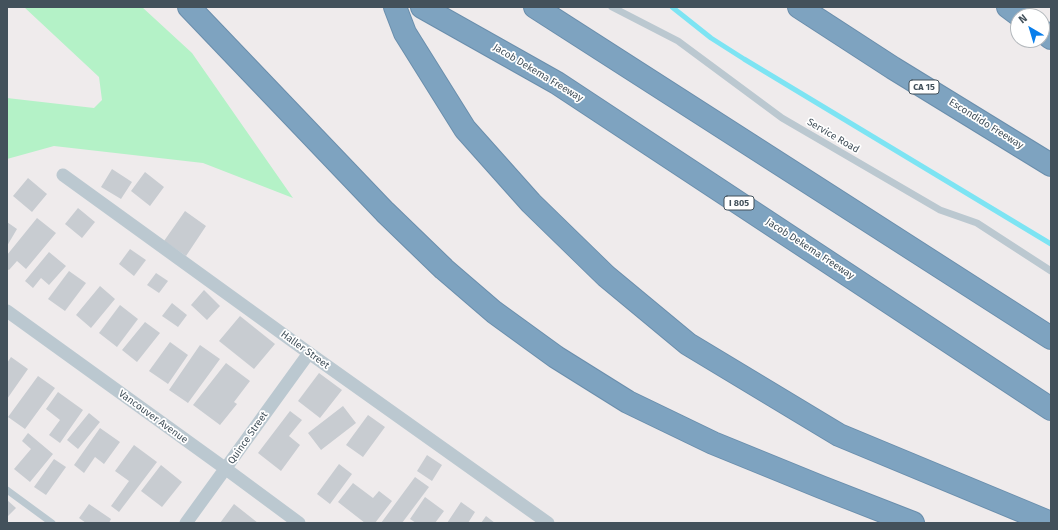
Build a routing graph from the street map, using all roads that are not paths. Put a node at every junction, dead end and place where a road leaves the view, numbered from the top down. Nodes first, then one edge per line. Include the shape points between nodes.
1 (189, 7) edge
2 (395, 7) edge
3 (422, 7) edge
4 (535, 7) edge
5 (612, 7) edge
6 (798, 7) edge
7 (1051, 165) edge
8 (63, 175) dead end
9 (1051, 271) edge
10 (7, 311) edge
11 (1051, 338) edge
12 (309, 353) junction
13 (1051, 409) edge
14 (226, 469) junction
15 (7, 490) edge
16 (52, 523) edge
17 (186, 523) edge
18 (299, 523) edge
19 (548, 523) edge
20 (913, 523) edge
21 (1050, 523) edge

1 - 20 highway via 385,212 444,269 494,312 556,357 628,402 713,443
2 - 21 highway via 405,33 465,129 531,203 600,271 688,344 839,435
3 - 13 highway, Jacob Dekema Freeway / I 805 via 557,83
4 - 11 highway
5 - 9 lane, Service Road via 678,41 782,118 940,210 977,223
6 - 7 highway, Escondido Freeway / CA 15
8 - 12 street, Haller Street
10 - 14 street, Vancouver Avenue
12 - 14 street, Quince Street
12 - 19 street, Haller Street
14 - 17 street, Quince Street
14 - 18 street, Vancouver Avenue
15 - 16 lane

